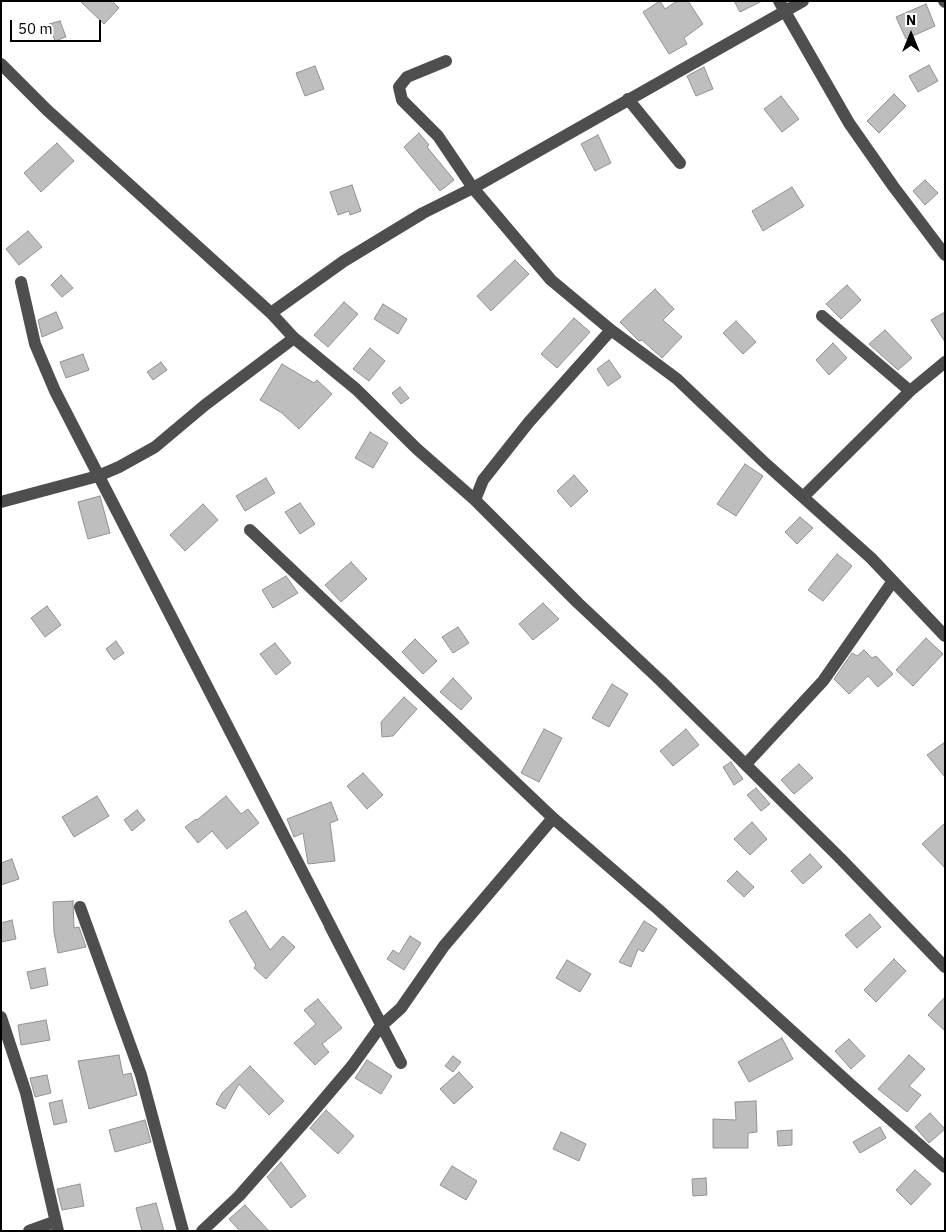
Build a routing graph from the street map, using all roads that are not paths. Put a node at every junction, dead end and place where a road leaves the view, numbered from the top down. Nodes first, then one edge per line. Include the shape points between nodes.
1 (803, 1) edge
2 (782, 6) edge
3 (446, 61) dead end
4 (1, 64) edge
5 (628, 99) junction
6 (680, 163) dead end
7 (473, 188) junction
8 (945, 254) edge
9 (21, 282) dead end
10 (271, 313) junction
11 (822, 316) dead end
12 (611, 330) junction
13 (294, 338) junction
14 (945, 362) edge
15 (910, 391) junction
16 (98, 476) junction
17 (804, 497) junction
18 (475, 500) junction
19 (1, 502) edge
20 (250, 530) dead end
21 (893, 581) junction
22 (945, 636) edge
23 (746, 764) junction
24 (553, 818) junction
25 (80, 907) dead end
26 (330, 926) dead end
27 (945, 967) edge
28 (1, 1017) edge
29 (380, 1027) junction
30 (401, 1063) junction
31 (945, 1167) edge
32 (56, 1226) edge
33 (29, 1231) edge
34 (183, 1231) edge
35 (202, 1231) edge

1 - 2 street
2 - 5 street
2 - 8 street via 849,123
3 - 7 street via 407,77 399,87 402,100 438,136
4 - 10 street via 47,110
5 - 6 street
5 - 7 street
7 - 10 street via 423,213 344,261
7 - 12 street via 551,280
9 - 16 street via 35,344
10 - 13 street
11 - 15 street
12 - 17 street via 677,380
12 - 18 street via 529,422 483,480
13 - 16 street via 155,446
13 - 18 street via 356,389
14 - 15 street
15 - 17 street
16 - 19 street
16 - 30 street
17 - 21 street
18 - 23 street
20 - 24 street
21 - 22 street
21 - 23 street via 823,681
23 - 27 street
24 - 29 street via 444,946 401,1008
24 - 31 street
25 - 34 street via 141,1075
26 - 30 street
28 - 32 street via 26,1093
29 - 30 street
29 - 35 street via 301,1126 239,1196
32 - 33 street

